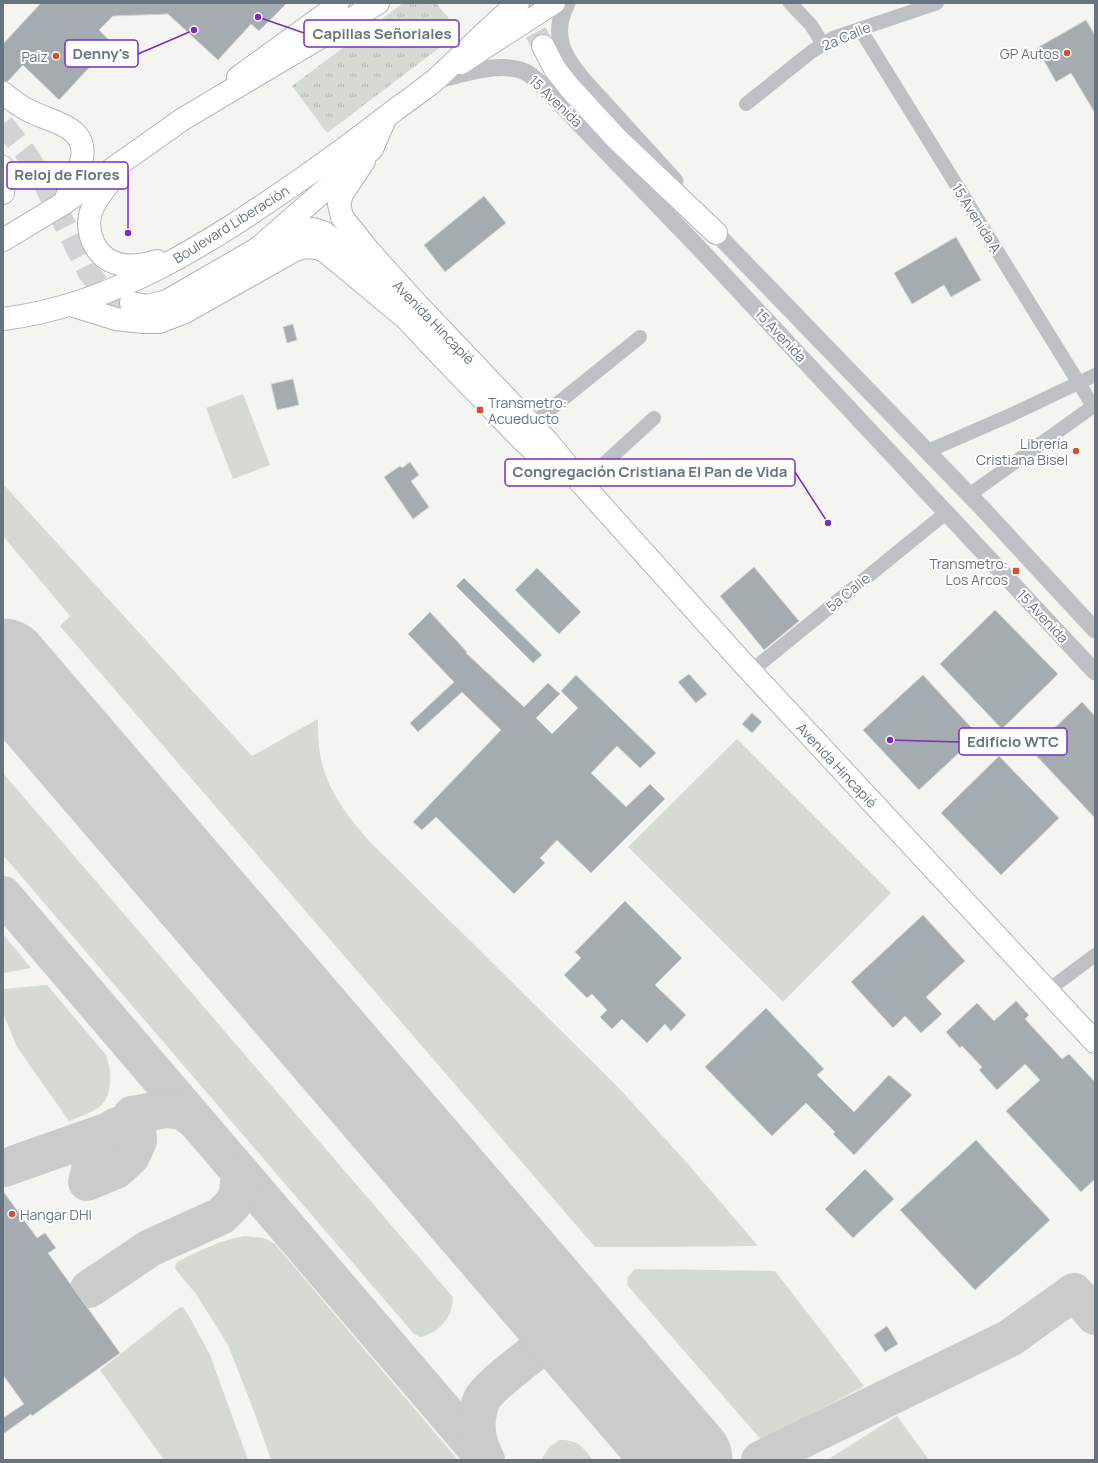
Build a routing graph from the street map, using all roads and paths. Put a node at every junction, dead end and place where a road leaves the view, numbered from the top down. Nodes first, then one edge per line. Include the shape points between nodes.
1 (339, 3) edge
2 (378, 3) edge
3 (518, 3) edge
4 (555, 3) edge
5 (567, 3) edge
6 (790, 3) edge
7 (937, 3) edge
8 (860, 29) junction
9 (823, 44) junction
10 (543, 46) tunnel mouth
11 (434, 81) junction
12 (3, 93) edge
13 (746, 104) dead end
14 (386, 118) junction
15 (183, 119) junction
16 (372, 149) junction
17 (130, 156) junction
18 (3, 167) edge
19 (3, 193) edge
20 (64, 203) junction
21 (716, 233) junction
22 (3, 240) edge
23 (206, 243) junction
24 (257, 249) junction
25 (131, 303) tunnel mouth
26 (71, 305) junction
27 (403, 316) junction
28 (3, 319) edge
29 (640, 337) dead end
30 (1095, 375) edge
31 (1078, 383) junction
32 (1094, 406) edge
33 (654, 418) dead end
34 (532, 424) junction
35 (928, 451) junction
36 (582, 484) junction
37 (969, 495) junction
38 (947, 512) junction
39 (1095, 630) edge
40 (750, 672) junction
41 (1095, 672) edge
42 (1095, 955) edge
43 (1047, 991) junction
44 (1095, 1042) edge

1 - 15 main road
2 - 15 main road
3 - 11 main road, Boulevard Liberación
4 - 11 main road, Boulevard Liberación
5 - 21 street, 15 Avenida via 560,19 559,32 561,45 576,72 683,190
6 - 9 street via 811,25
7 - 8 street, 2a Calle
8 - 9 street, 2a Calle
8 - 31 street, 15 Avenida A
9 - 13 street, 2a Calle
10 - 21 main road via 554,69 591,111
11 - 14 main road, Boulevard Liberación
11 - 38 street, 15 Avenida via 494,67 510,67 525,72 540,83
12 - 20 main road via 27,110 70,129 80,139 83,150 80,165
14 - 16 main road, Avenida Hincapié
14 - 23 main road, Boulevard Liberación
15 - 17 main road
16 - 24 main road
16 - 34 main road, Avenida Hincapié via 342,194 339,204 342,217 394,280
17 - 20 main road
17 - 23 main road via 99,196 91,211 90,232 98,251 116,263 138,265 155,262
18 - 19 main road
20 - 22 main road
21 - 35 street, 15 Avenida
23 - 26 main road, Boulevard Liberación via 122,286
24 - 25 main road via 167,301 148,306
24 - 27 main road, Avenida Hincapié via 296,231 314,229 323,232 333,239
26 - 27 main road via 116,318 159,322 185,312 295,250 307,246 326,252
26 - 28 main road, Boulevard Liberación
27 - 36 main road, Avenida Hincapié via 532,450
29 - 34 street
30 - 31 street
31 - 32 street, 15 Avenida A
31 - 35 street
32 - 37 street
33 - 36 street
34 - 36 main road, Avenida Hincapié
35 - 37 street, 15 Avenida
36 - 40 main road, Avenida Hincapié
37 - 39 street, 15 Avenida
38 - 40 street, 5a Calle
38 - 41 street, 15 Avenida
40 - 43 main road, Avenida Hincapié
42 - 43 street
43 - 44 main road, Avenida Hincapié

